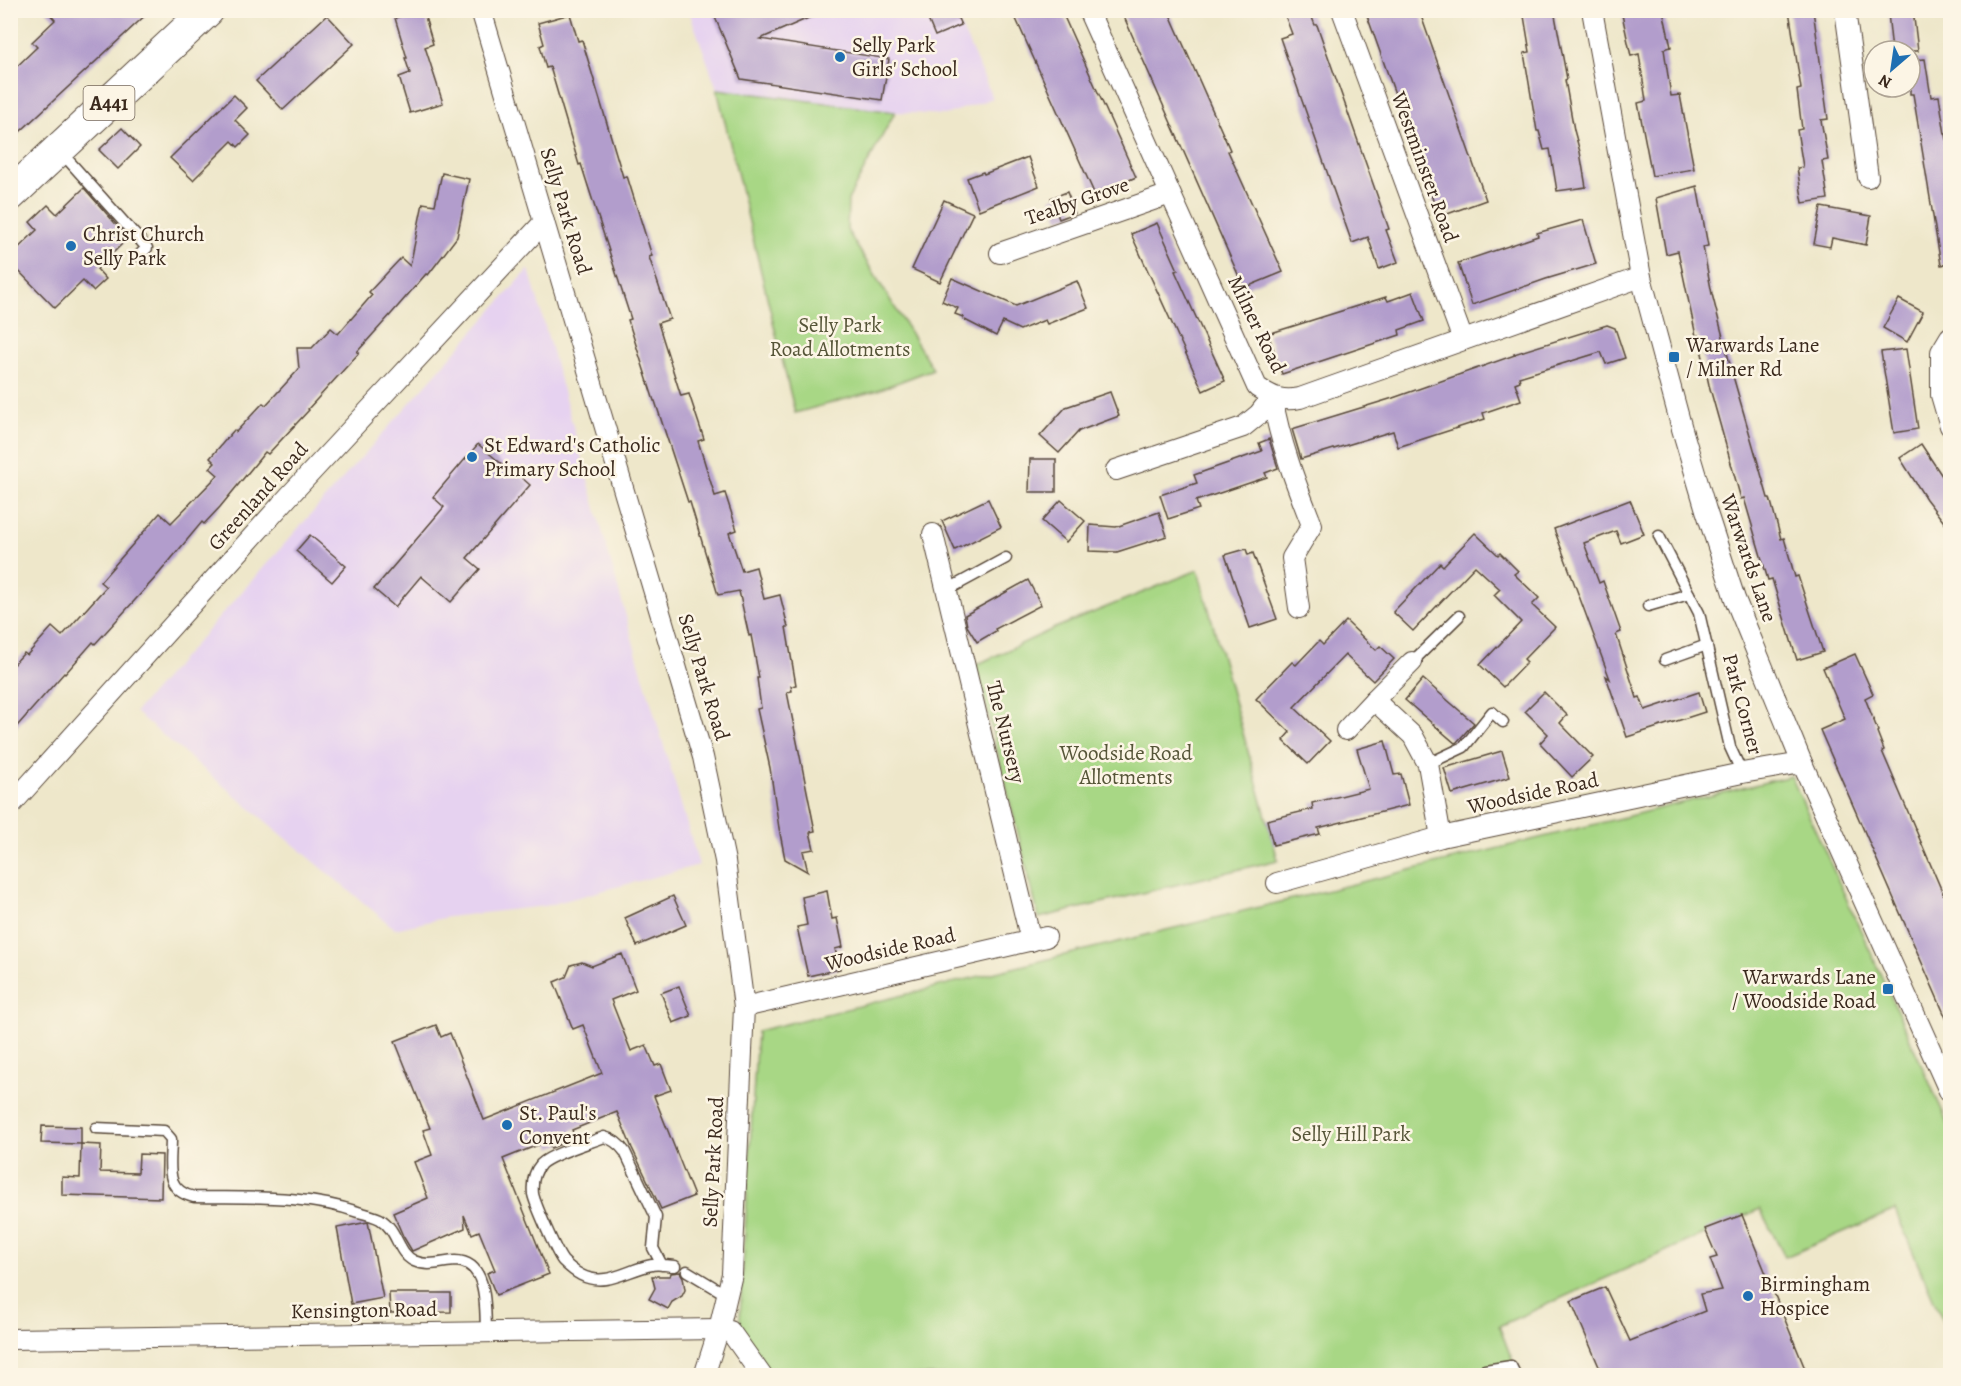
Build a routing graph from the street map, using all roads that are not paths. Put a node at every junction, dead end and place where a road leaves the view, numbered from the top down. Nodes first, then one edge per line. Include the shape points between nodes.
1 (208, 10) edge
2 (481, 10) edge
3 (1088, 10) edge
4 (1342, 10) edge
5 (1592, 10) edge
6 (1845, 10) edge
7 (59, 150) junction
8 (1868, 177) dead end
9 (1170, 194) junction
10 (10, 195) edge
11 (544, 222) junction
12 (1000, 253) dead end
13 (138, 256) dead end
14 (1641, 277) junction
15 (1950, 337) edge
16 (1463, 340) junction
17 (1272, 397) junction
18 (1950, 426) edge
19 (1116, 470) dead end
20 (933, 534) dead end
21 (1659, 536) dead end
22 (1006, 558) dead end
23 (947, 590) junction
24 (1689, 594) junction
25 (1648, 606) dead end
26 (1299, 608) dead end
27 (1459, 616) dead end
28 (1707, 645) junction
29 (1665, 660) dead end
30 (1412, 662) joint
31 (1374, 700) junction
32 (1503, 722) dead end
33 (1346, 730) dead end
34 (1802, 763) junction
35 (1428, 764) junction
36 (1742, 773) junction
37 (10, 807) edge
38 (1441, 837) junction
39 (1277, 883) dead end
40 (1038, 939) joint
41 (744, 1007) junction
42 (1950, 1093) edge
43 (96, 1128) dead end
44 (662, 1265) junction
45 (675, 1266) dead end
46 (687, 1272) dead end
47 (727, 1295) junction
48 (719, 1329) junction
49 (486, 1332) junction
50 (10, 1339) edge
51 (1485, 1370) dead end
52 (704, 1376) edge
53 (762, 1376) edge
54 (1515, 1376) edge

1 - 7 main road, A441
2 - 11 street, Selly Park Road
3 - 9 street, Milner Road
4 - 16 street, Westminster Road
5 - 14 street, Warwards Lane
6 - 8 street
7 - 10 main road, A441
7 - 13 lane via 147,248
9 - 12 street, Tealby Grove
9 - 17 street, Milner Road via 1257,387
11 - 37 street, Greenland Road via 306,478
11 - 41 street, Selly Park Road via 703,757 725,861
14 - 16 street, Milner Road
14 - 34 street, Warwards Lane via 1731,588
15 - 18 street via 1941,352 1941,394
16 - 17 street, Milner Road via 1300,398 1287,401
17 - 19 street via 1243,427
17 - 26 street via 1278,431 1312,525 1292,558
20 - 23 street, The Nursery
21 - 24 lane, Park Corner
22 - 23 lane
23 - 40 street, The Nursery
24 - 25 lane
24 - 28 lane, Park Corner via 1699,613
27 - 30 lane
28 - 29 lane, Park Corner
28 - 36 lane, Park Corner via 1730,747
30 - 31 street
31 - 33 street
31 - 35 street via 1413,736
32 - 35 lane via 1492,712 1464,747
34 - 36 street, Woodside Road
34 - 42 street, Warwards Lane
35 - 38 street
36 - 38 street, Woodside Road
38 - 39 street, Woodside Road
40 - 41 street, Woodside Road
41 - 47 street, Selly Park Road via 732,1274
43 - 49 lane via 164,1131 171,1139 171,1179 174,1187 187,1196 301,1198 342,1206 389,1225 403,1252 412,1260 425,1264 467,1263 476,1270 483,1291
44 - 44 lane via 653,1264 604,1280 582,1275 562,1260 534,1197 534,1180 542,1163 604,1137 620,1145 656,1217 653,1248
44 - 45 lane
46 - 47 lane
47 - 48 street, Selly Park Road
48 - 49 street, Kensington Road
48 - 52 street, Selly Park Road
48 - 53 street via 730,1331
49 - 50 street, Kensington Road
51 - 54 lane via 1511,1366

